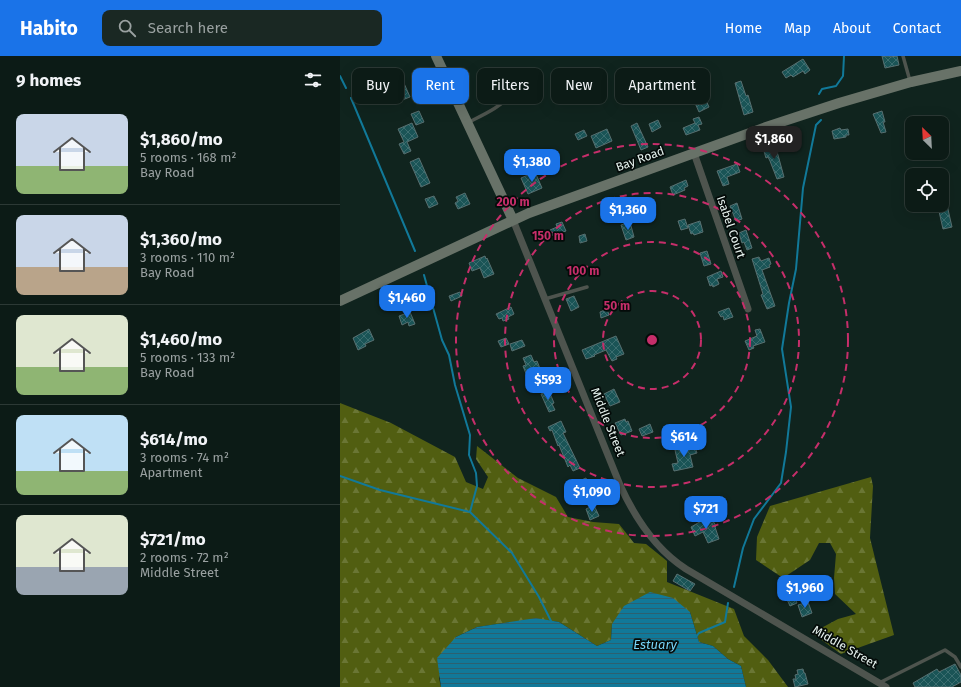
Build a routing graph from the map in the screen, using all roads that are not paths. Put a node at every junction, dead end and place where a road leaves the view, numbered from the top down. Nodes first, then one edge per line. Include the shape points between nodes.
1 (903, 56) edge
2 (439, 57) edge
3 (961, 71) edge
4 (911, 82) junction
5 (502, 104) edge
6 (468, 122) junction
7 (694, 153) junction
8 (513, 220) junction
9 (587, 286) dead end
10 (545, 299) junction
11 (340, 301) edge
12 (748, 309) dead end
13 (961, 666) edge
14 (880, 683) junction
15 (886, 687) edge

1 - 4 lane
2 - 6 main road, Middle Street
3 - 4 main road, Bay Road
4 - 7 main road, Bay Road via 832,105
5 - 6 lane
6 - 8 main road, Middle Street
7 - 8 main road, Bay Road
7 - 12 street, Isabel Court
8 - 10 street, Middle Street
8 - 11 main road, Bay Road
9 - 10 lane
10 - 14 street, Middle Street via 624,494 661,549 686,569
13 - 14 lane via 955,656 945,650
14 - 15 street, Middle Street

